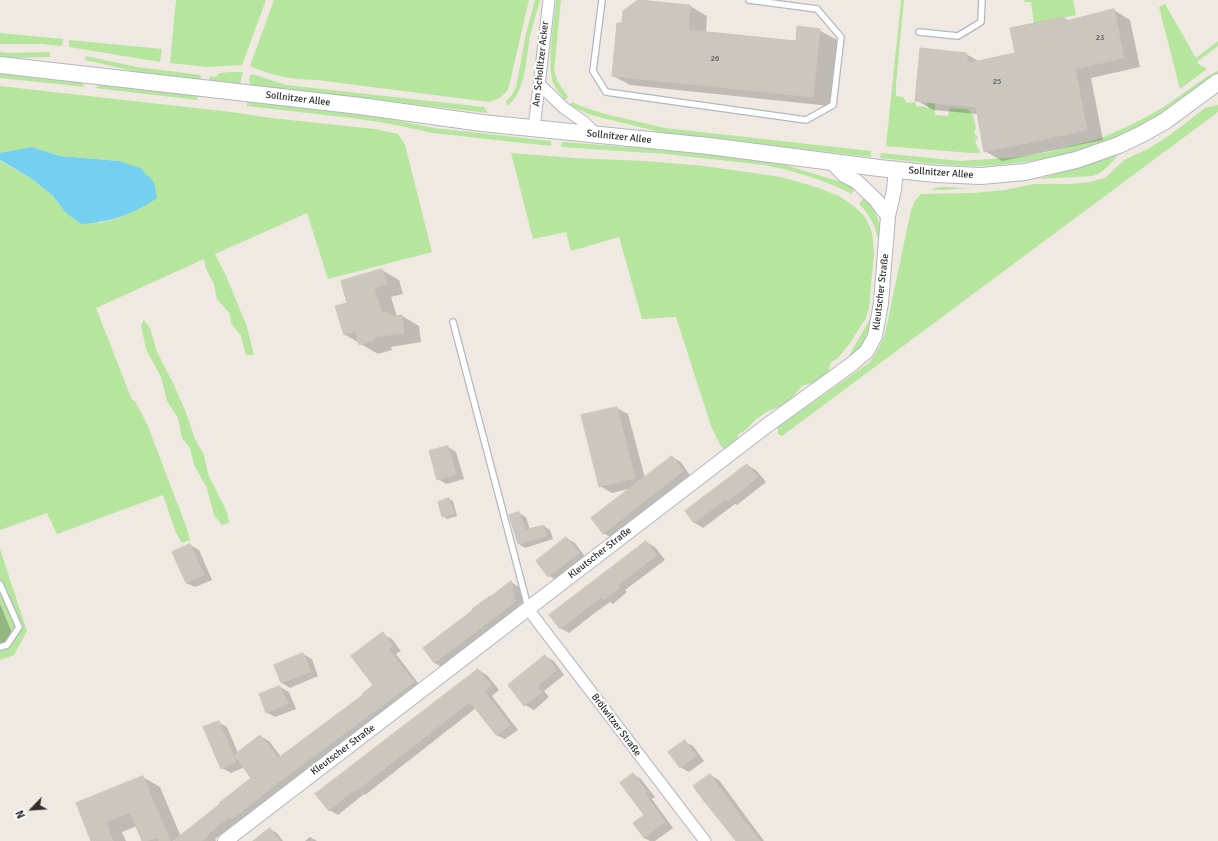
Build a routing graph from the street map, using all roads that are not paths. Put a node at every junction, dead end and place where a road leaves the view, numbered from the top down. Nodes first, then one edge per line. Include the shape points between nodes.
1 (549, 0) edge
2 (602, 0) edge
3 (749, 0) edge
4 (982, 0) edge
5 (919, 32) dead end
6 (0, 65) edge
7 (1218, 82) edge
8 (540, 85) junction
9 (534, 128) junction
10 (596, 134) junction
11 (832, 162) junction
12 (896, 170) junction
13 (888, 216) junction
14 (453, 322) dead end
15 (0, 584) edge
16 (528, 609) junction
17 (0, 647) edge
18 (225, 841) edge
19 (705, 841) edge

1 - 8 street, Am Scholitzer Acker
2 - 3 lane via 593,71 606,92 806,120 833,105 841,37 817,9
4 - 5 lane via 981,22 958,36
6 - 9 main road, Sollnitzer Allee
7 - 12 main road, Sollnitzer Allee via 1165,121 1142,134 1076,160 1024,172 981,176
8 - 9 street, Am Scholitzer Acker
8 - 10 street
9 - 10 main road, Sollnitzer Allee
10 - 11 main road, Sollnitzer Allee
11 - 12 main road, Sollnitzer Allee
11 - 13 street via 876,200
12 - 13 street, Kleutscher Straße
13 - 16 street, Kleutscher Straße via 881,303 875,336 867,351
14 - 16 lane
15 - 17 lane via 19,627 7,645
16 - 18 street, Kleutscher Straße
16 - 19 street, Brölwitzer Straße

